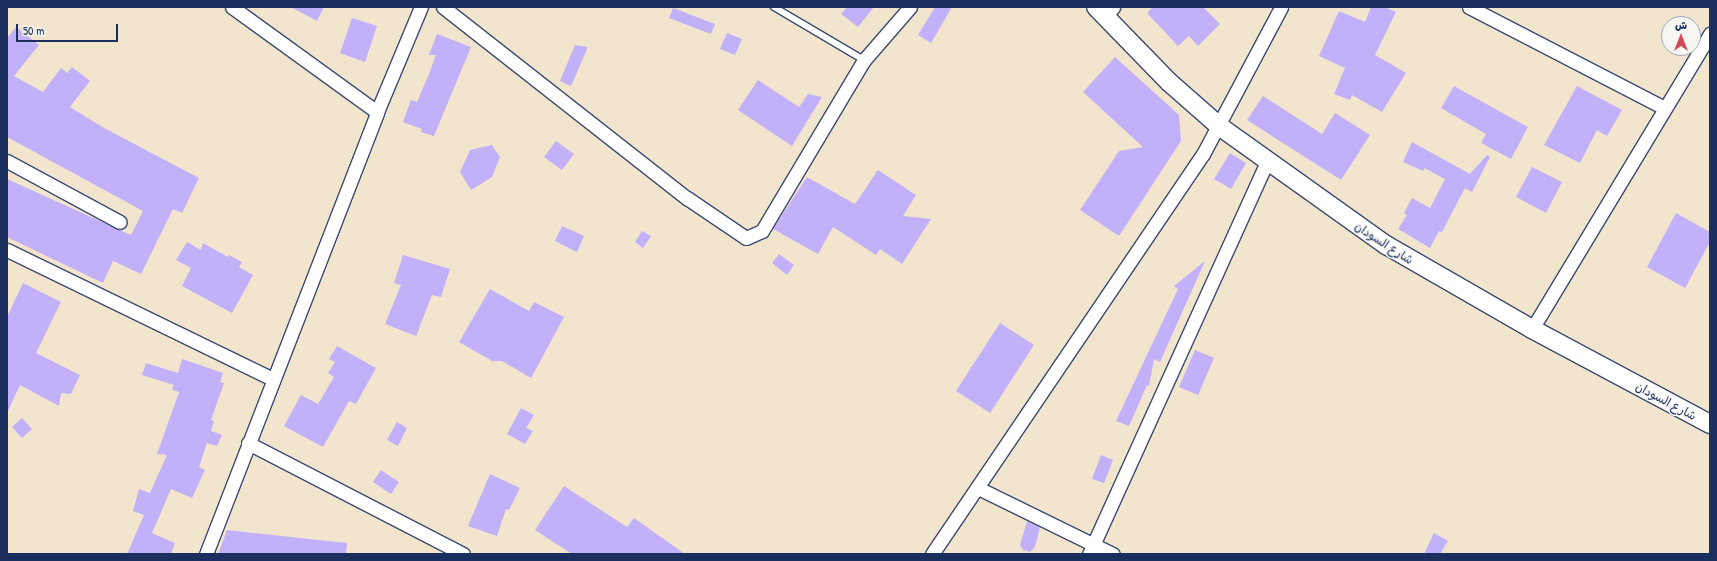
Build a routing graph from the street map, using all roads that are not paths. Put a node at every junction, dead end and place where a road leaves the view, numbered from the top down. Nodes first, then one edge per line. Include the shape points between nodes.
1 (232, 7) edge
2 (421, 7) edge
3 (443, 7) edge
4 (774, 7) edge
5 (910, 7) edge
6 (1282, 7) edge
7 (1469, 7) edge
8 (1105, 10) edge
9 (1710, 34) edge
10 (864, 60) junction
11 (1665, 108) junction
12 (377, 112) junction
13 (1219, 126) junction
14 (7, 161) edge
15 (1267, 162) junction
16 (120, 222) dead end
17 (7, 250) edge
18 (1532, 329) junction
19 (273, 379) junction
20 (1710, 424) edge
21 (248, 443) junction
22 (978, 488) junction
23 (1091, 550) edge
24 (206, 554) edge
25 (464, 554) edge
26 (932, 554) edge
27 (1113, 554) edge

1 - 12 street
2 - 12 street
3 - 10 street via 686,198 746,238 762,231
4 - 10 lane
5 - 10 street
6 - 13 street
7 - 11 street
8 - 13 main road, شارع السودان via 1169,82
9 - 11 street
11 - 18 street
12 - 19 street
13 - 15 main road, شارع السودان
13 - 22 street
14 - 16 street
15 - 18 main road, شارع السودان via 1386,246
15 - 23 street
17 - 19 street
18 - 20 main road, شارع السودان
19 - 21 street
21 - 24 street
21 - 25 street
22 - 23 street
22 - 26 street
23 - 27 street

